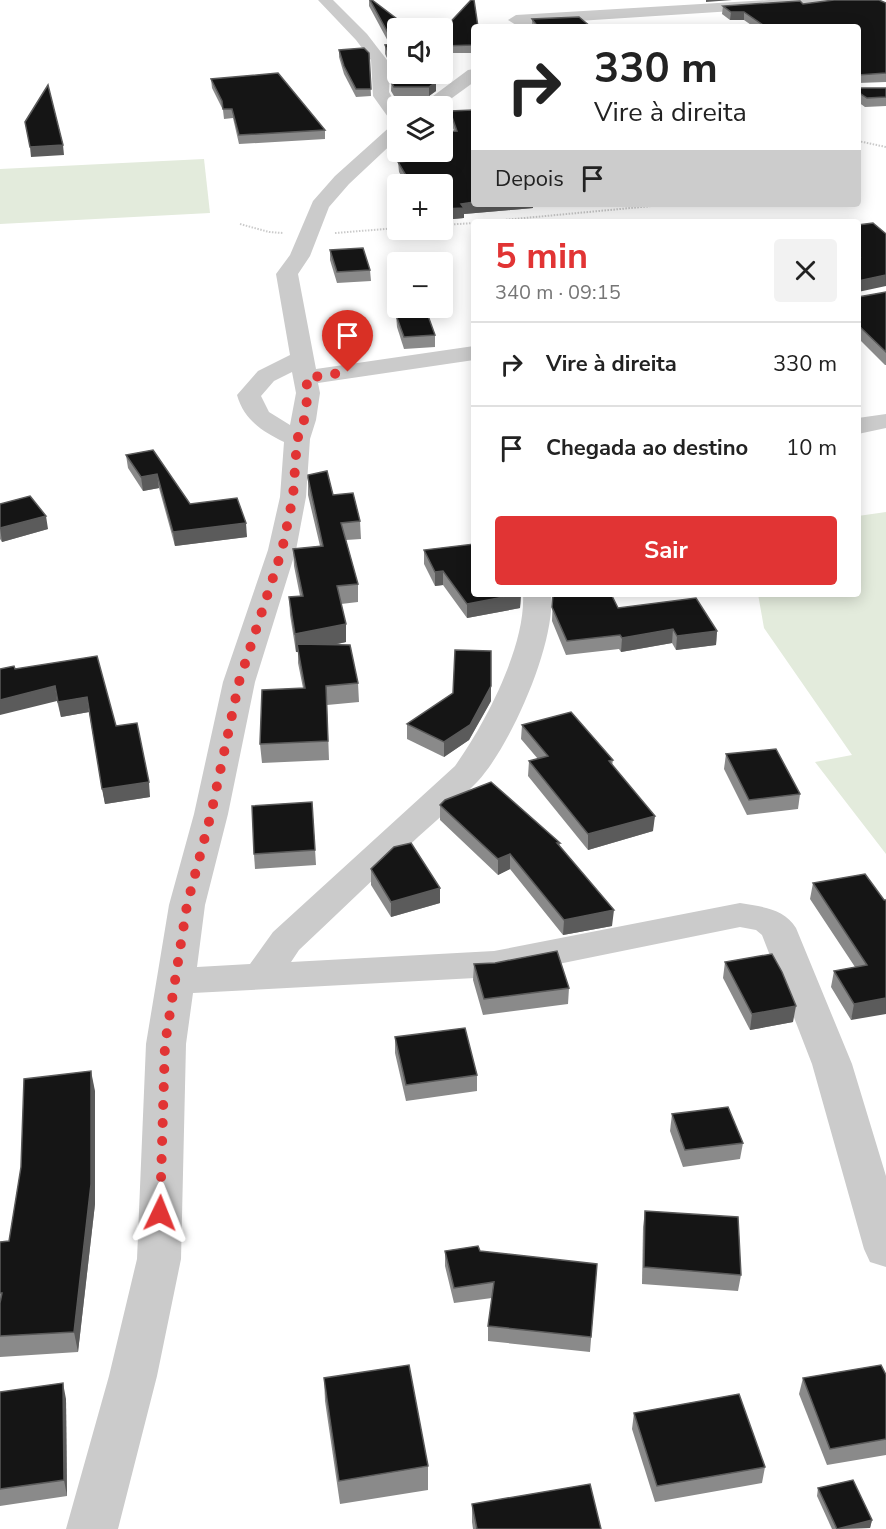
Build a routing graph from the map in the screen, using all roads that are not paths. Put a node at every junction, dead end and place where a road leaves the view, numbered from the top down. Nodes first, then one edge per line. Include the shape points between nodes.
1 (325, 0) edge
2 (520, 0) edge
3 (844, 0) edge
4 (545, 6) dead end
5 (565, 17) junction
6 (515, 23) edge
7 (576, 24) edge
8 (471, 76) edge
9 (445, 96) edge
10 (471, 99) edge
11 (453, 101) edge
12 (387, 105) edge
13 (387, 138) edge
14 (471, 353) edge
15 (304, 368) junction
16 (886, 421) edge
17 (861, 425) edge
18 (297, 440) junction
19 (537, 597) edge
20 (261, 976) junction
21 (174, 981) junction
22 (886, 1249) edge
23 (92, 1529) edge

1 - 12 street via 379,60 380,88
2 - 6 street via 522,8
3 - 5 street
4 - 5 street
5 - 6 street
5 - 7 street
8 - 9 street
10 - 11 street
13 - 15 street via 320,205 300,256 287,274
14 - 15 street
15 - 18 street via 308,393
15 - 18 street via 266,376 249,395 250,406 263,420
16 - 17 street
18 - 21 street via 293,497 282,550 239,682 187,905
19 - 20 street via 534,631 520,675 491,738 467,773 286,941
20 - 21 street
20 - 22 street via 494,964 740,915 767,920 778,928 832,1064
21 - 23 street via 165,1044 159,1259 134,1376

